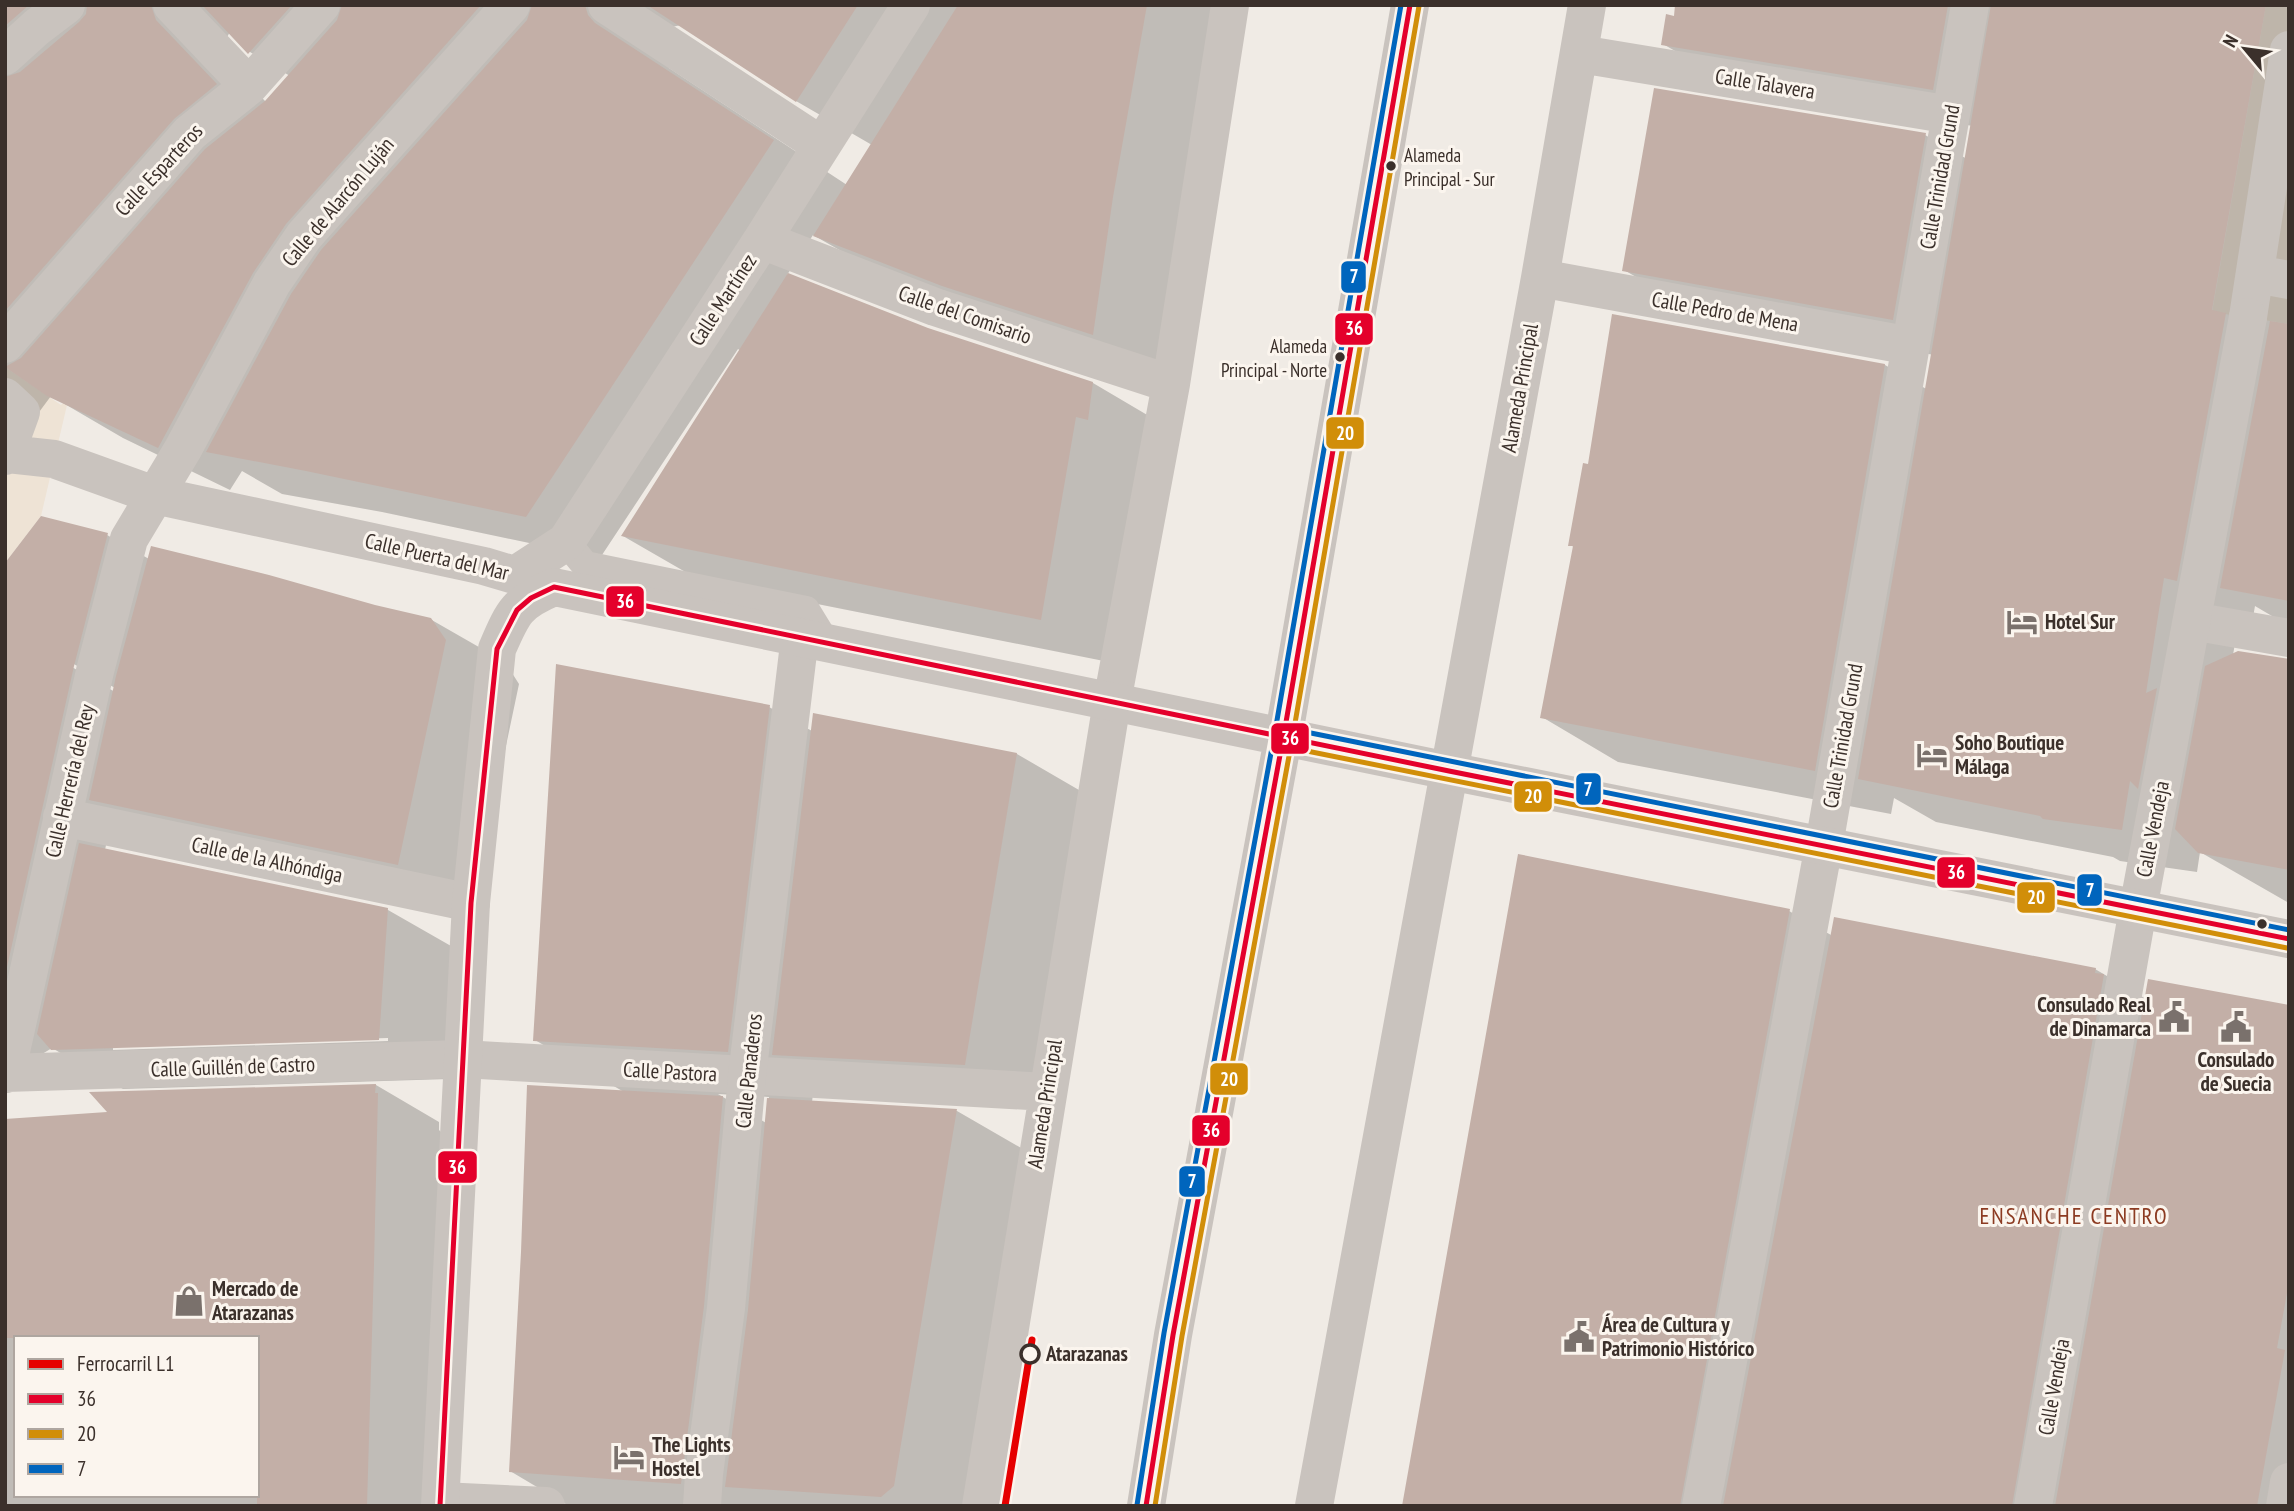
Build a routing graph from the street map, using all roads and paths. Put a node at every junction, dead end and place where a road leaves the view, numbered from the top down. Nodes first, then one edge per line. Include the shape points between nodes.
1 (66, 5) edge
2 (172, 5) edge
3 (321, 5) edge
4 (512, 5) edge
5 (607, 5) edge
6 (911, 5) edge
7 (1230, 5) edge
8 (1410, 5) edge
9 (1587, 5) edge
10 (1970, 5) edge
11 (2289, 50) edge
12 (1580, 54) junction
13 (5, 56) edge
14 (249, 86) junction
15 (1951, 115) junction
16 (821, 145) junction
17 (762, 240) junction
18 (2273, 277) edge
19 (1540, 278) junction
20 (5, 344) edge
21 (1911, 346) junction
22 (1171, 384) junction
23 (5, 397) edge
24 (7, 455) edge
25 (154, 495) junction
26 (566, 542) junction
27 (514, 575) junction
28 (554, 587) junction
29 (2192, 621) junction
30 (813, 638) junction
31 (2289, 638) edge
32 (1112, 702) junction
33 (1284, 737) junction
34 (1449, 771) junction
35 (62, 817) junction
36 (1824, 845) junction
37 (471, 903) junction
38 (2138, 909) junction
39 (2289, 939) edge
40 (462, 1059) junction
41 (6, 1074) edge
42 (747, 1076) junction
43 (1047, 1092) junction
44 (2289, 1482) edge
45 (440, 1503) edge
46 (546, 1506) edge
47 (702, 1506) edge
48 (981, 1506) edge
49 (1146, 1506) edge
50 (1314, 1506) edge
51 (1701, 1506) edge
52 (2033, 1506) edge
53 (2285, 1506) edge

1 - 13 street
2 - 14 street
3 - 14 street, Calle Esparteros
4 - 25 street, Calle de Alarcón Luján via 304,236 272,282
5 - 16 street
6 - 16 street, Calle Martínez
7 - 22 street, Alameda Principal
8 - 33 street
9 - 12 street, Alameda Principal
10 - 15 street, Calle Trinidad Grund
11 - 18 street, Calle Vendeja
12 - 15 street, Calle Talavera
12 - 19 street, Alameda Principal
14 - 20 street, Calle Esparteros via 190,133
15 - 21 street, Calle Trinidad Grund
16 - 17 street, Calle Martínez
17 - 22 street, Calle del Comisario via 935,307
17 - 26 street, Calle Martínez
18 - 29 street, Calle Vendeja via 2248,317
19 - 21 street, Calle Pedro de Mena
19 - 34 street, Alameda Principal
21 - 36 street, Calle Trinidad Grund
22 - 32 street, Alameda Principal
23 - 24 street via 21,412
24 - 25 street, Calle Puerta del Mar via 54,459
25 - 27 street, Calle Puerta del Mar
25 - 35 street, Calle Herrería del Rey via 129,539
26 - 27 street, Calle Martínez
26 - 30 lane via 585,565 806,610
27 - 28 street, Calle Puerta del Mar
28 - 30 street, Calle Puerta del Mar
28 - 37 street via 529,597 511,615 497,649
29 - 31 street
29 - 38 street, Calle Vendeja
30 - 32 street, Calle Puerta del Mar
30 - 42 street, Calle Panaderos
32 - 33 street
32 - 43 street, Alameda Principal
33 - 34 street
33 - 49 street via 1173,1335
34 - 36 street
34 - 50 street, Alameda Principal
35 - 37 street, Calle de la Alhóndiga
35 - 41 street, Calle Herrería del Rey
36 - 38 street
36 - 51 street, Calle Trinidad Grund
37 - 40 street
38 - 39 street
38 - 52 street, Calle Vendeja
40 - 41 street, Calle Guillén de Castro
40 - 42 street, Calle Pastora
40 - 45 street
42 - 43 street, Calle Pastora
42 - 47 street, Calle Panaderos
43 - 48 street, Alameda Principal
44 - 53 street
45 - 46 street

